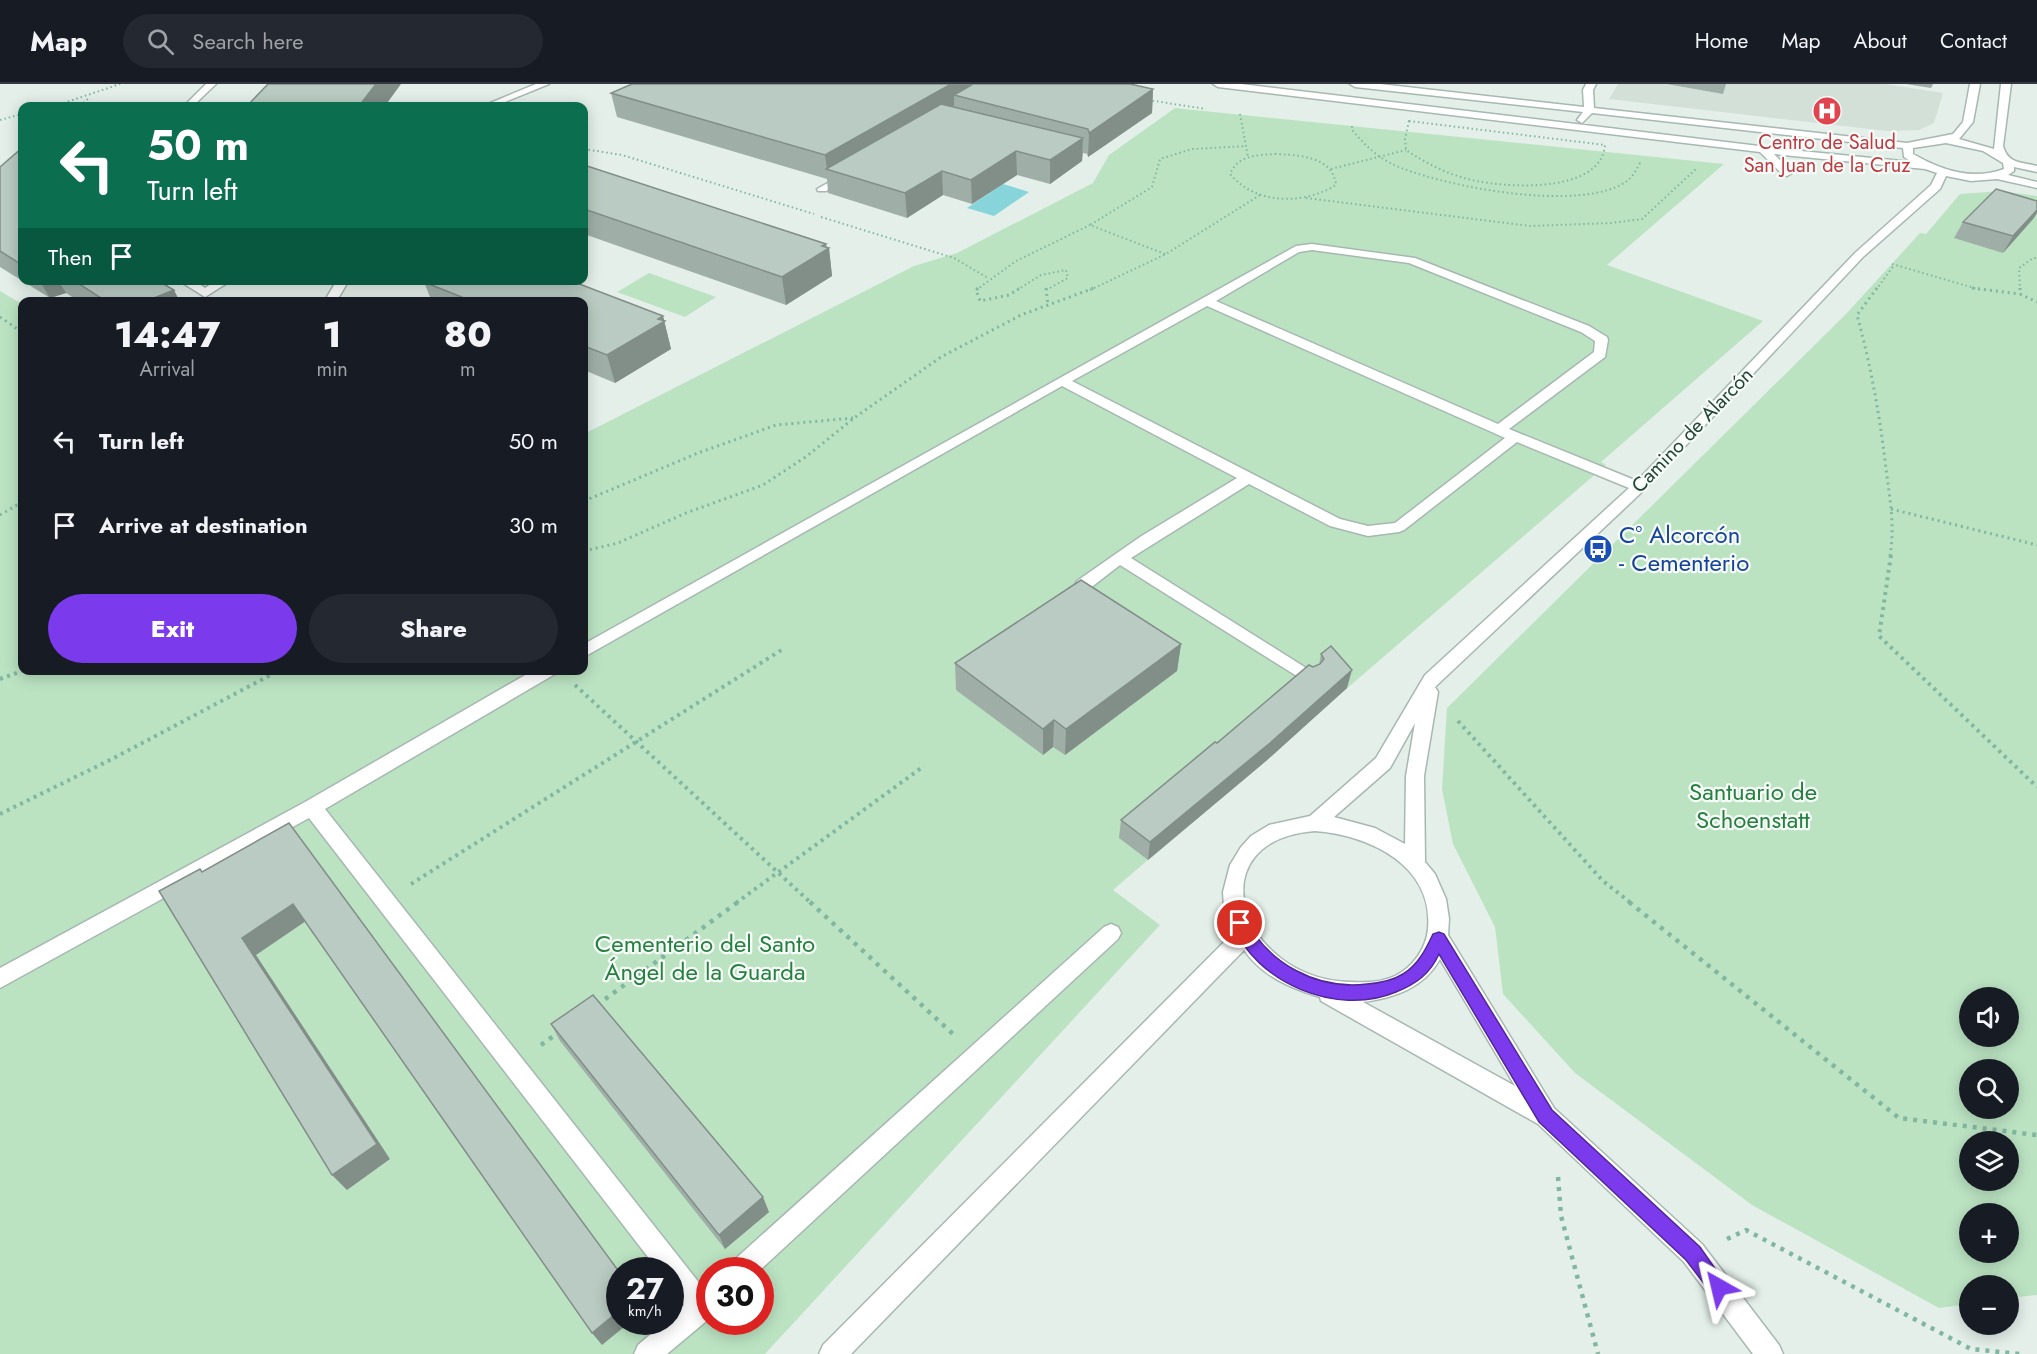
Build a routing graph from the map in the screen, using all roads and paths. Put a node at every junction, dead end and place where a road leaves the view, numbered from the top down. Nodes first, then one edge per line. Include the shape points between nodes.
1 (120, 84) edge
2 (211, 84) edge
3 (544, 84) edge
4 (1218, 84) edge
5 (1355, 84) edge
6 (1461, 84) edge
7 (1591, 84) edge
8 (1975, 84) edge
9 (2006, 84) edge
10 (94, 94) junction
11 (1458, 96) junction
12 (1140, 99) edge
13 (68, 102) edge
14 (85, 102) edge
15 (192, 102) edge
16 (498, 102) edge
17 (1207, 109) dead end
18 (1589, 111) junction
19 (1240, 114) dead end
20 (18, 115) edge
21 (1489, 117) junction
22 (0, 120) edge
23 (1560, 125) junction
24 (1353, 126) dead end
25 (1940, 140) junction
26 (1246, 146) junction
27 (1908, 146) junction
28 (588, 150) edge
29 (1406, 150) junction
30 (1764, 150) junction
31 (1381, 156) junction
32 (1248, 157) junction
33 (2004, 160) junction
34 (1650, 164) dead end
35 (1700, 165) dead end
36 (862, 166) edge
37 (1925, 166) junction
38 (2037, 169) edge
39 (1331, 170) junction
40 (1943, 172) junction
41 (1787, 173) dead end
42 (1998, 176) junction
43 (2037, 185) edge
44 (822, 189) edge
45 (1260, 195) junction
46 (1306, 198) junction
47 (1090, 225) junction
48 (1166, 254) junction
49 (2037, 258) edge
50 (988, 278) junction
51 (192, 285) edge
52 (218, 285) edge
53 (2020, 294) junction
54 (1207, 301) junction
55 (2037, 302) edge
56 (1048, 306) junction
57 (0, 317) edge
58 (18, 329) edge
59 (1062, 381) junction
60 (854, 418) junction
61 (1499, 430) junction
62 (1515, 437) junction
63 (1248, 478) junction
64 (1638, 487) junction
65 (588, 499) edge
66 (18, 504) edge
67 (1891, 509) junction
68 (0, 515) edge
69 (2037, 545) edge
70 (588, 550) edge
71 (1120, 558) junction
72 (1083, 585) edge
73 (588, 649) edge
74 (783, 649) dead end
75 (18, 673) edge
76 (271, 675) edge
77 (556, 675) edge
78 (559, 675) edge
79 (1308, 677) edge
80 (0, 679) edge
81 (1431, 679) junction
82 (636, 742) junction
83 (924, 766) dead end
84 (2037, 787) edge
85 (312, 807) junction
86 (0, 814) edge
87 (1315, 823) junction
88 (1414, 863) junction
89 (779, 874) junction
90 (386, 900) junction
91 (1111, 933) dead end
92 (1245, 935) junction
93 (1439, 939) junction
94 (0, 979) edge
95 (1320, 988) junction
96 (589, 1010) edge
97 (561, 1030) edge
98 (976, 1056) junction
99 (513, 1064) junction
100 (1546, 1116) junction
101 (2037, 1135) edge
102 (1565, 1176) dead end
103 (1693, 1253) junction
104 (756, 1257) edge
105 (696, 1291) edge
106 (696, 1312) edge
107 (647, 1354) edge
108 (832, 1354) edge
109 (1598, 1354) edge
110 (1770, 1354) edge
111 (2020, 1354) edge

1 - 10 path
2 - 15 street
3 - 16 street
4 - 21 street
5 - 11 street
6 - 11 street
7 - 18 street via 1587,90
8 - 25 street via 1968,122 1957,136
9 - 33 street via 1998,146
10 - 13 path
10 - 14 path
11 - 18 street
11 - 21 street via 1462,103
12 - 17 path
18 - 23 street via 1578,122
18 - 27 street
19 - 26 path
20 - 22 path
21 - 23 street
23 - 30 street
24 - 31 path via 1364,145
25 - 27 street
25 - 33 street via 1974,145
26 - 32 path
26 - 47 path via 1192,149 1160,159 1152,187
27 - 37 street via 1908,155
28 - 50 path via 622,155 954,258
29 - 29 path via 1436,168 1467,178 1536,186 1585,175 1605,157 1605,145 1409,122
29 - 31 path
30 - 37 street
30 - 41 street
31 - 34 path via 1402,168 1465,187 1557,196 1624,183 1640,163
31 - 39 path
32 - 39 path via 1291,155 1321,163
32 - 45 path via 1232,167 1230,174 1244,190
33 - 38 street
33 - 42 street via 2009,171
35 - 46 path via 1642,219 1611,223 1530,226
36 - 44 street
37 - 40 street
39 - 46 path via 1336,185 1328,192
40 - 42 street via 1973,178
40 - 64 street, Camino de Alarcón via 1936,187 1859,255
42 - 43 street
45 - 46 path
45 - 48 path
47 - 48 path
47 - 50 path via 1042,246
48 - 56 path
49 - 53 path via 2019,268
50 - 56 path via 976,290 980,301 1009,295 1041,275 1066,270 1068,278 1046,288
51 - 52 street via 205,293
53 - 55 path
53 - 67 path via 1975,289 1894,265 1857,315 1873,376
54 - 59 street
54 - 61 street
54 - 61 street via 1296,249 1312,248 1411,260 1585,329 1602,340 1600,354
56 - 60 path via 1022,315 941,357
57 - 58 path
59 - 63 street
59 - 73 street
60 - 65 path via 776,425
60 - 70 path via 807,456 762,485 618,543
61 - 62 street
62 - 63 street via 1399,527 1368,531 1335,523
62 - 64 street
63 - 71 street
64 - 81 street, Camino de Alarcón
66 - 68 path
67 - 69 path
67 - 84 path via 1893,531 1879,636
71 - 72 street
71 - 79 street
74 - 82 path
75 - 80 path
76 - 86 path
77 - 85 street
78 - 82 path
81 - 87 street, Camino de Alarcón via 1383,763
81 - 88 street via 1415,776
81 - 101 path via 1447,708 1603,881 1899,1118
82 - 89 path
82 - 90 path
83 - 89 path
85 - 90 street
85 - 94 street
87 - 88 street via 1340,824 1364,831
87 - 92 street via 1292,825 1271,833 1239,863 1232,886 1235,910
88 - 93 street via 1431,887 1439,913
89 - 96 path
89 - 98 path
90 - 99 street
91 - 98 street
92 - 95 street via 1264,958 1290,977
92 - 108 street
93 - 95 street via 1428,961 1400,983 1382,990 1352,993
93 - 100 street
95 - 100 street
97 - 99 path
98 - 104 street
99 - 105 street
100 - 103 street
102 - 109 path via 1557,1168 1561,1216
103 - 110 street
103 - 111 path via 1746,1230 1971,1349
106 - 107 street

